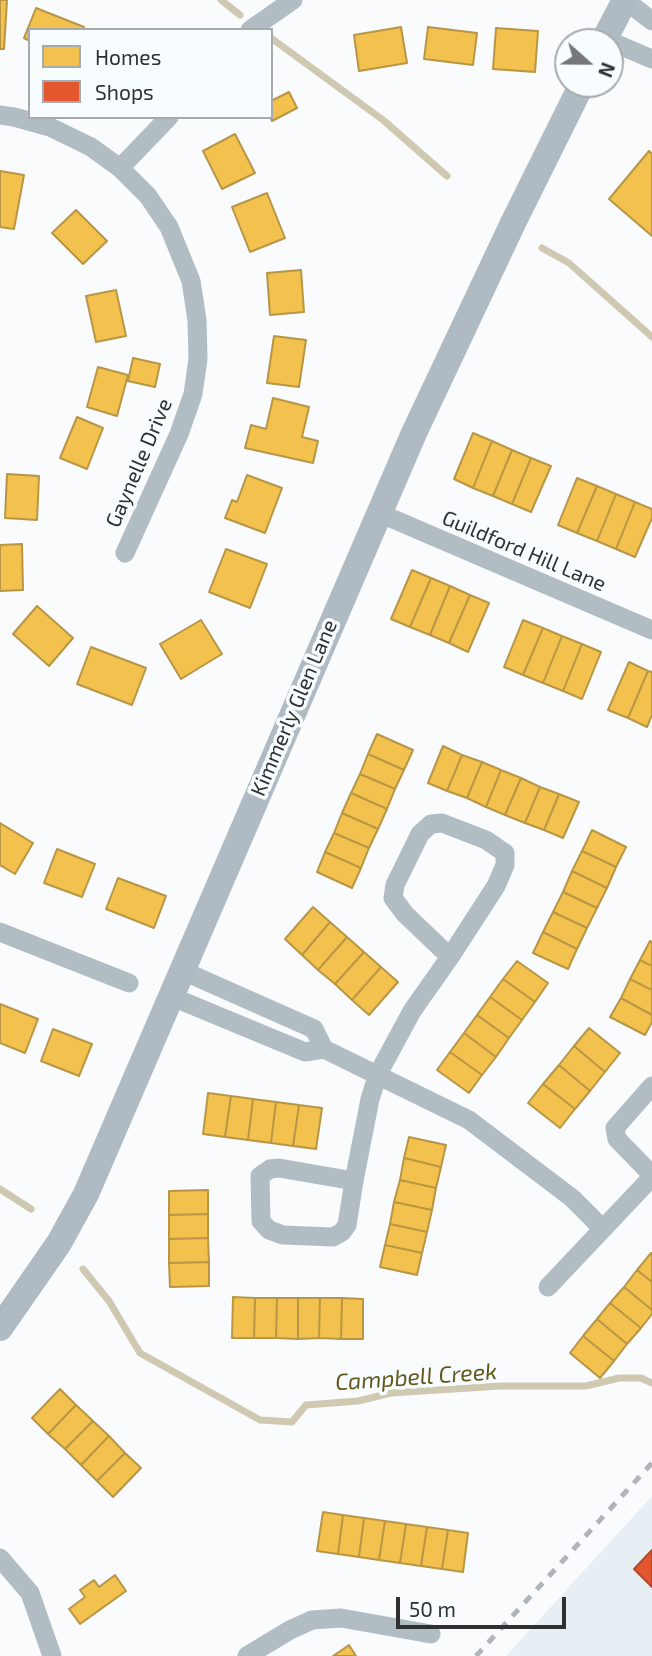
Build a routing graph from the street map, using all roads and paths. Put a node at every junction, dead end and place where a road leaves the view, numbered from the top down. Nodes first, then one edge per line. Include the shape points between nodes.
1 (293, 0) edge
2 (625, 0) edge
3 (652, 21) edge
4 (253, 28) edge
5 (611, 28) edge
6 (624, 48) edge
7 (652, 59) edge
8 (575, 98) edge
9 (0, 115) edge
10 (167, 119) edge
11 (120, 167) junction
12 (379, 513) junction
13 (125, 553) dead end
14 (652, 630) edge
15 (0, 932) edge
16 (450, 957) junction
17 (181, 970) junction
18 (129, 983) dead end
19 (170, 996) junction
20 (324, 1049) junction
21 (378, 1074) junction
22 (652, 1086) edge
23 (652, 1176) edge
24 (354, 1181) junction
25 (602, 1228) junction
26 (548, 1287) dead end
27 (0, 1328) edge
28 (0, 1558) edge
29 (431, 1634) dead end
30 (52, 1656) edge
31 (247, 1656) edge

1 - 4 street
2 - 3 street
2 - 5 street
6 - 7 street
8 - 12 street, Kimmerly Glen Lane
9 - 11 street, Gaynelle Drive via 50,127
10 - 11 street
11 - 13 street, Gaynelle Drive via 169,227 191,281 198,359 193,394 178,434
12 - 14 street, Guildford Hill Lane
12 - 17 street, Kimmerly Glen Lane
15 - 18 street
16 - 16 street via 393,898 408,855 431,824 442,823 486,840 505,853 496,886
16 - 21 street via 412,1011
17 - 19 street, Kimmerly Glen Lane
17 - 20 street via 314,1029
19 - 20 street via 305,1052
19 - 27 street, Kimmerly Glen Lane via 86,1194 59,1243
20 - 21 street
21 - 24 street
21 - 25 street via 468,1120 572,1198
22 - 23 street via 615,1128 617,1139
23 - 25 street
24 - 24 street via 347,1226 332,1237 282,1235 261,1221 261,1176 270,1169
25 - 26 street
28 - 30 street via 30,1594
29 - 31 street via 341,1618 312,1620

